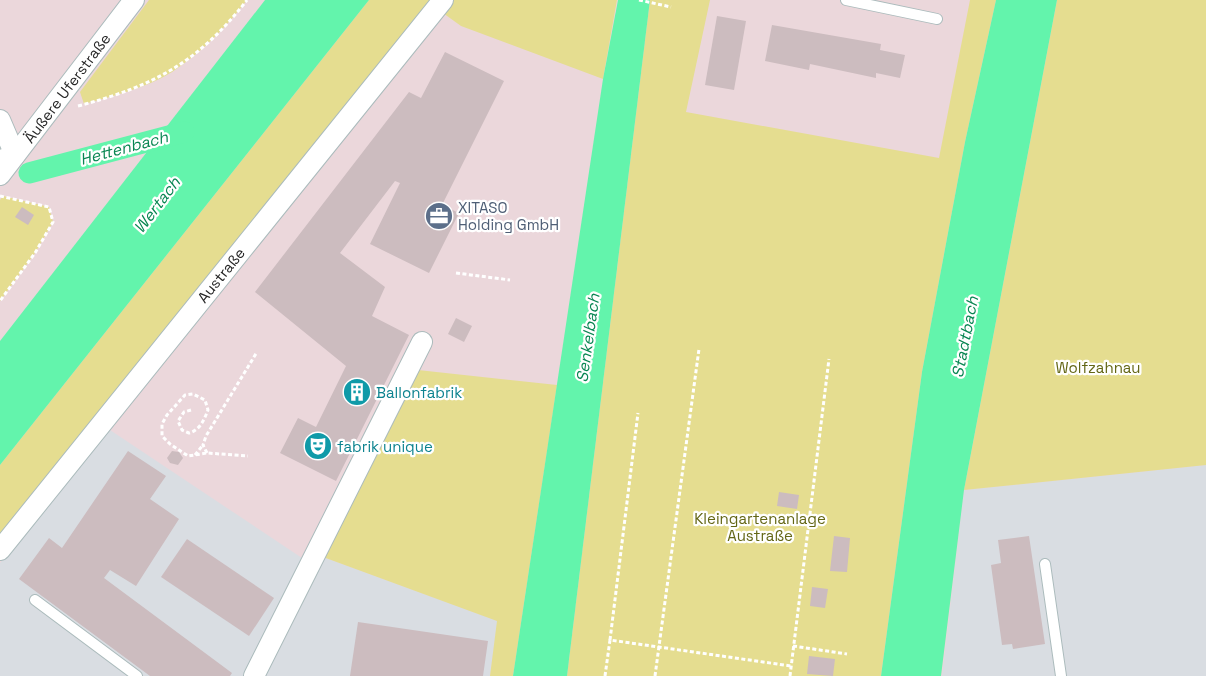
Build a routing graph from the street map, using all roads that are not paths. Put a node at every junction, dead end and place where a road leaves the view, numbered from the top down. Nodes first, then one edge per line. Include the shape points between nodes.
1 (134, 0) edge
2 (443, 0) edge
3 (846, 0) edge
4 (937, 18) dead end
5 (0, 120) edge
6 (7, 158) edge
7 (0, 175) edge
8 (422, 342) dead end
9 (0, 550) edge
10 (1046, 564) dead end
11 (35, 600) dead end
12 (137, 676) edge
13 (254, 676) edge
14 (1061, 676) edge

1 - 6 street, Äußere Uferstraße via 47,114
2 - 9 street, Austraße
3 - 4 lane
5 - 6 street
6 - 7 street, Äußere Uferstraße
8 - 13 street
10 - 14 lane
11 - 12 lane

